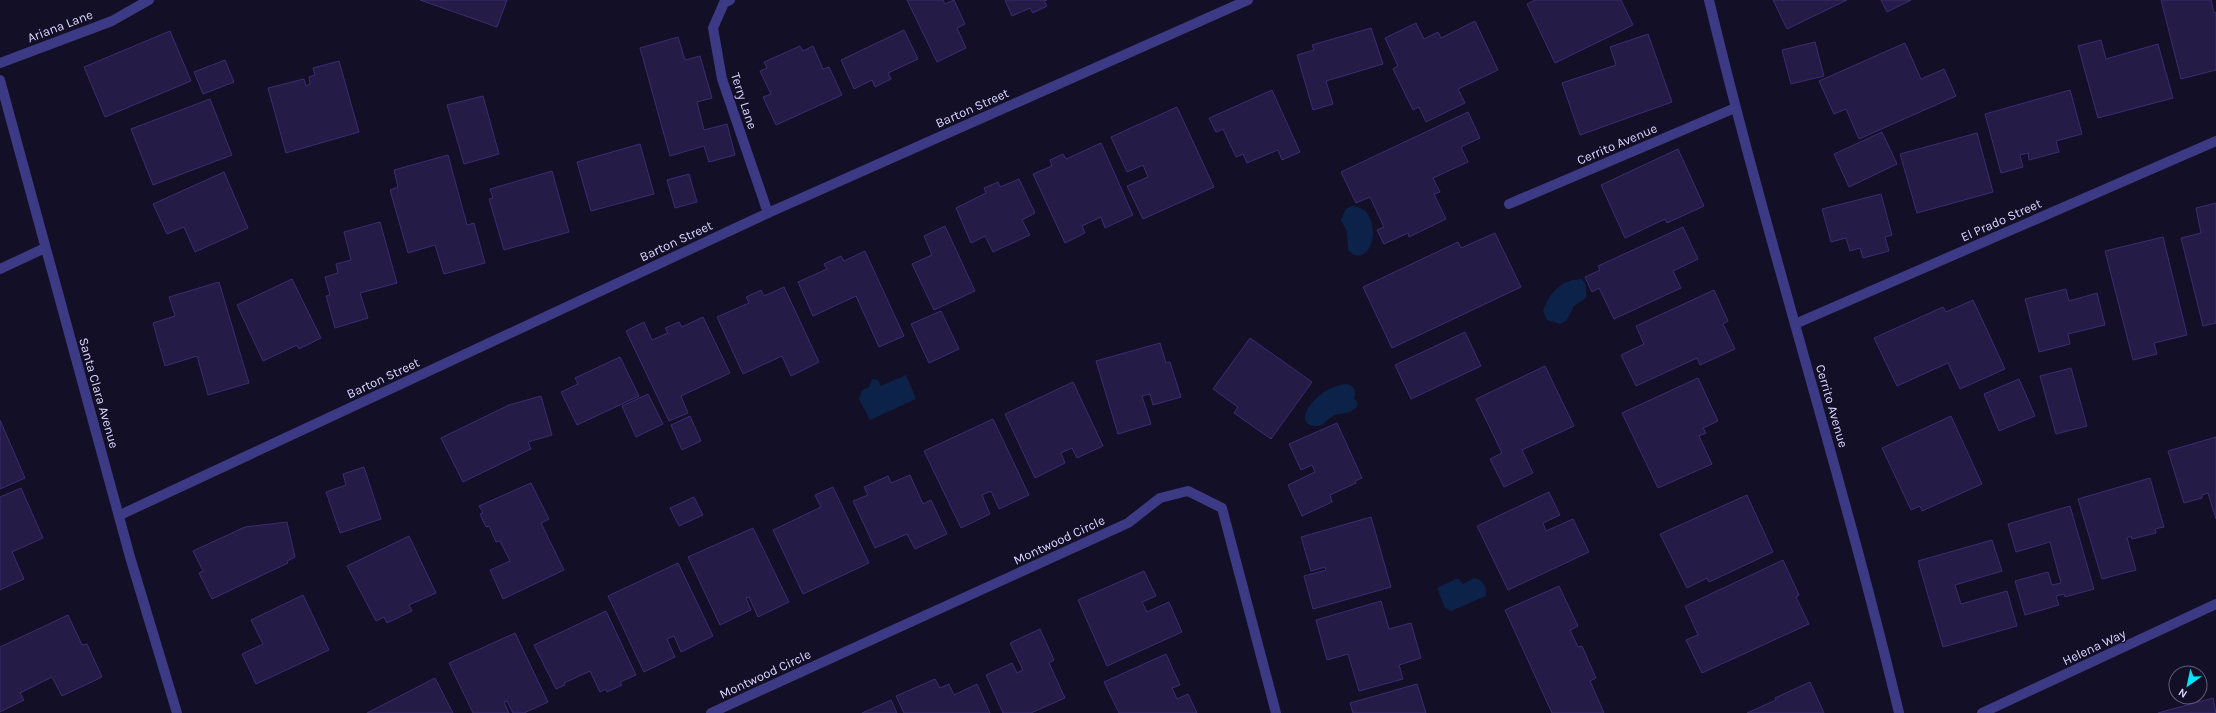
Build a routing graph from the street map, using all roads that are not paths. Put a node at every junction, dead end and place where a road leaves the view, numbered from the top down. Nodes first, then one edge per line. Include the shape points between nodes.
1 (149, 0) edge
2 (730, 0) edge
3 (1248, 0) edge
4 (1709, 0) edge
5 (0, 62) edge
6 (0, 80) edge
7 (1735, 108) junction
8 (2216, 141) edge
9 (1509, 204) dead end
10 (768, 213) junction
11 (45, 248) junction
12 (0, 269) edge
13 (1796, 324) junction
14 (120, 515) junction
15 (2216, 604) edge
16 (176, 713) edge
17 (711, 713) edge
18 (1276, 713) edge
19 (1899, 713) edge
20 (1982, 713) edge

1 - 5 street, Ariana Lane via 112,21
2 - 10 street, Terry Lane via 724,3 713,28 722,79
3 - 10 street, Barton Street
4 - 7 street, Cerrito Avenue
6 - 11 street, Santa Clara Avenue
7 - 9 street, Cerrito Avenue
7 - 13 street, Cerrito Avenue
8 - 13 street, El Prado Street
10 - 14 street, Barton Street
11 - 12 street
11 - 14 street, Santa Clara Avenue
13 - 19 street, Cerrito Avenue
14 - 16 street, Santa Clara Avenue
15 - 20 street, Helena Way
17 - 18 street, Montwood Circle via 1128,523 1160,498 1188,491 1222,508

